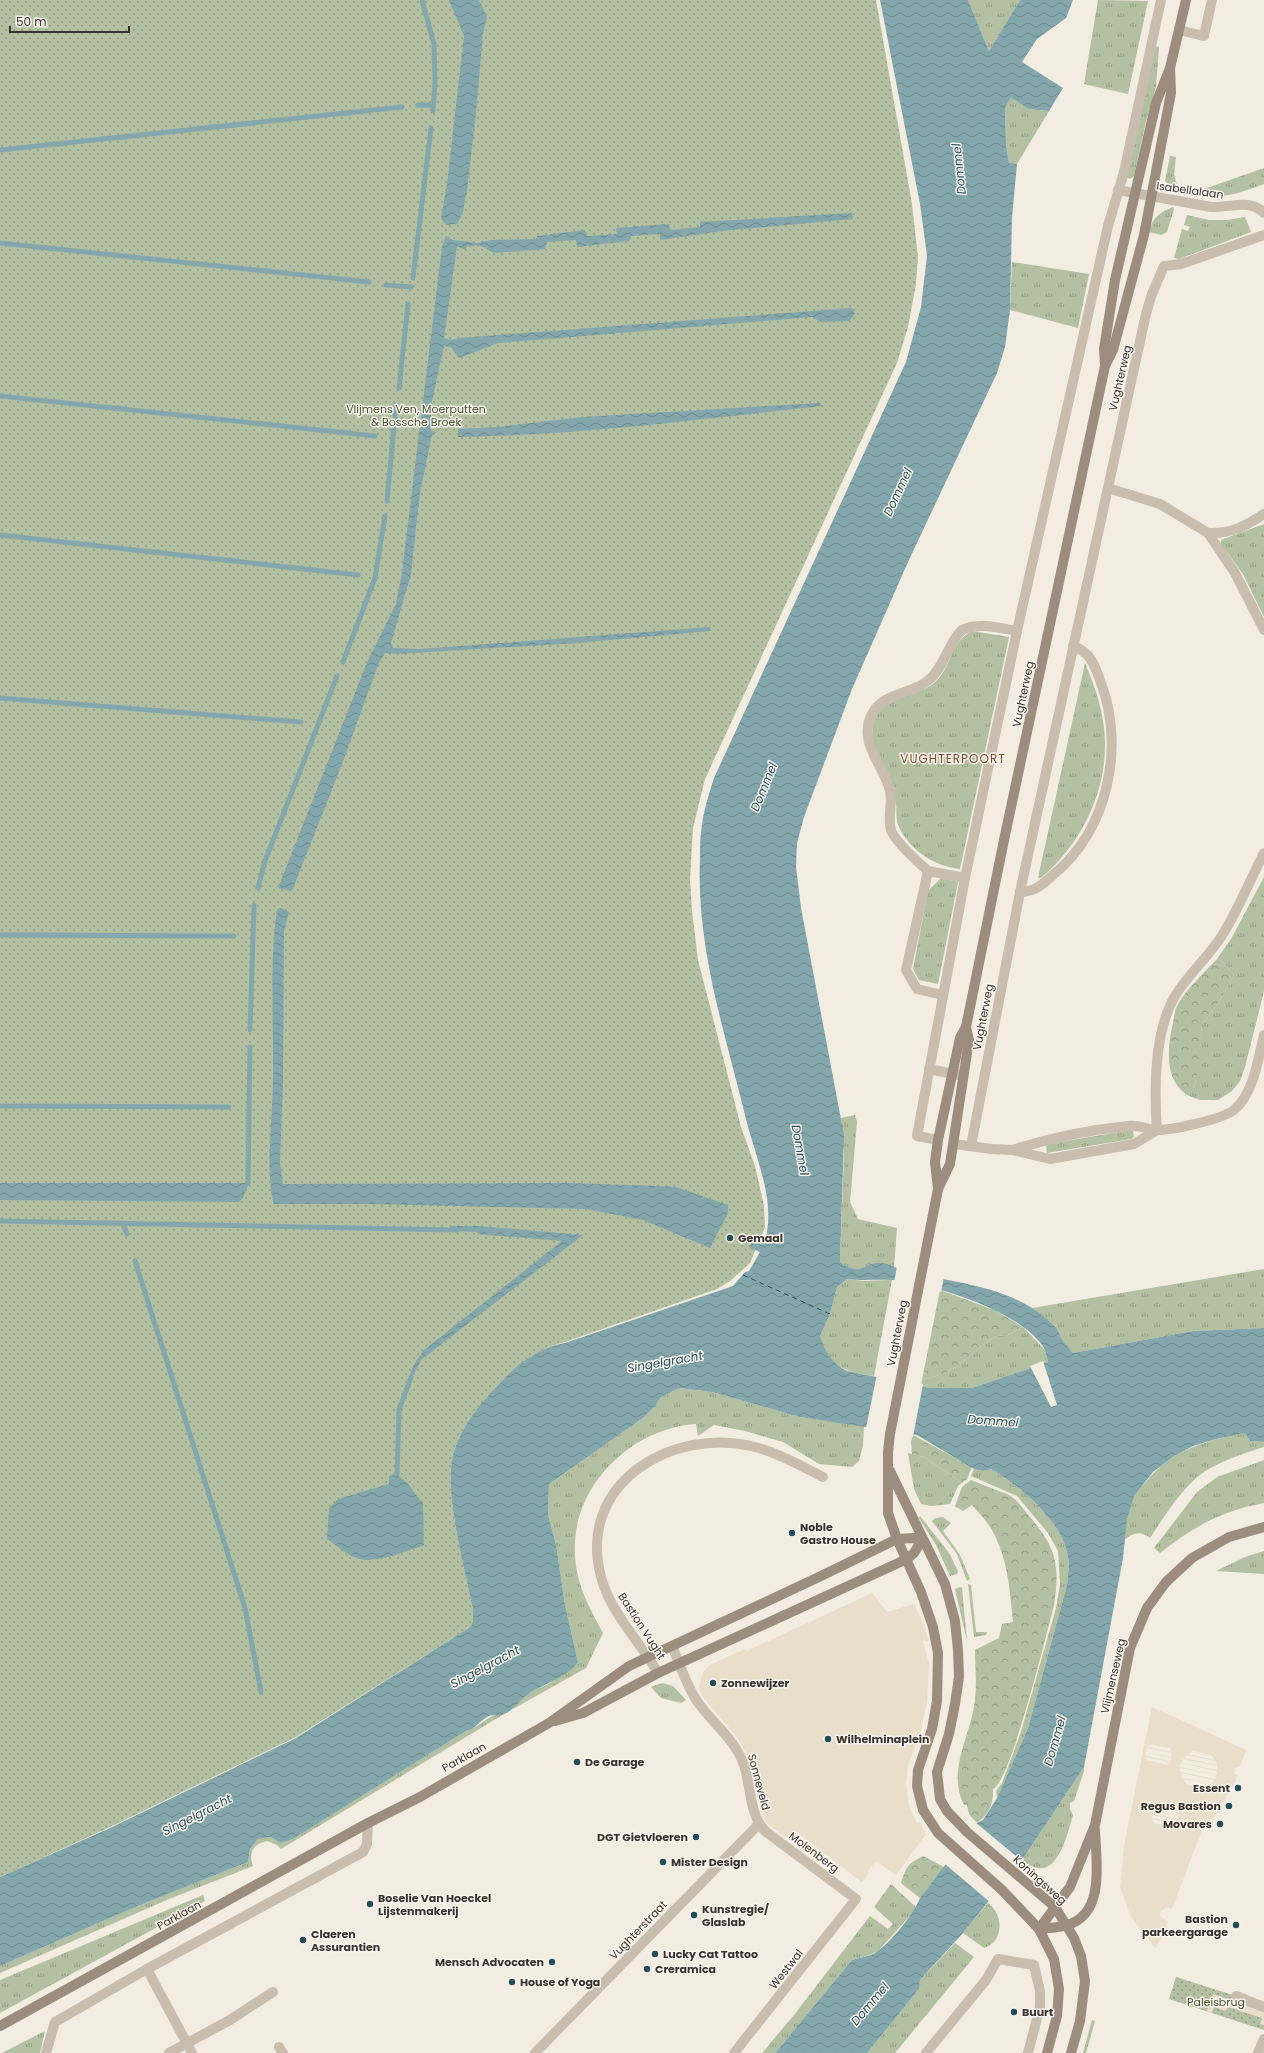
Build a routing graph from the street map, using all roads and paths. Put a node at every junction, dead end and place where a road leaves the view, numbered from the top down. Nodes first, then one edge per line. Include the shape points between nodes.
1 (1161, 0) edge
2 (1186, 0) edge
3 (1212, 0) edge
4 (1179, 30) junction
5 (1170, 68) junction
6 (1118, 190) junction
7 (1135, 193) junction
8 (1151, 196) junction
9 (1262, 210) edge
10 (1264, 235) edge
11 (1105, 366) junction
12 (1108, 488) junction
13 (1264, 514) edge
14 (1208, 533) junction
15 (1264, 630) edge
16 (1017, 631) junction
17 (1073, 646) junction
18 (1264, 853) edge
19 (928, 871) junction
20 (966, 878) junction
21 (1020, 892) junction
22 (942, 995) junction
23 (966, 1027) junction
24 (1264, 1035) edge
25 (929, 1069) junction
26 (951, 1074) junction
27 (963, 1076) junction
28 (1157, 1130) junction
29 (938, 1140) junction
30 (954, 1144) junction
31 (971, 1146) junction
32 (1012, 1150) junction
33 (938, 1189) junction
34 (889, 1470) junction
35 (823, 1477) dead end
36 (1264, 1527) edge
37 (897, 1539) junction
38 (922, 1540) junction
39 (907, 1559) junction
40 (672, 1646) junction
41 (648, 1656) junction
42 (680, 1662) junction
43 (658, 1673) junction
44 (549, 1723) junction
45 (368, 1823) junction
46 (759, 1824) junction
47 (1095, 1825) junction
48 (856, 1899) joint
49 (1055, 1907) junction
50 (1067, 1925) junction
51 (1039, 1929) junction
52 (147, 1970) junction
53 (273, 1992) dead end
54 (1236, 1996) dead end
55 (1264, 2006) edge
56 (0, 2026) edge
57 (1264, 2039) edge
58 (189, 2048) edge
59 (46, 2053) edge
60 (169, 2053) edge
61 (534, 2053) edge
62 (734, 2053) edge
63 (926, 2053) edge
64 (1028, 2053) edge
65 (1047, 2053) edge
66 (1072, 2053) edge
67 (1258, 2053) edge

1 - 6 street, Vughterweg via 1126,164
2 - 4 main road, Vughterweg
3 - 4 street via 1204,36
4 - 5 main road, Vughterweg
5 - 7 main road, Vughterweg via 1156,103
5 - 8 main road, Vughterweg via 1171,93
6 - 7 street, Isabellalaan
6 - 16 street, Vughterweg
7 - 8 street, Isabellalaan
7 - 11 main road, Vughterweg via 1114,280 1104,349
8 - 9 street, Isabellalaan via 1211,207 1250,205
8 - 11 main road, Vughterweg via 1135,272 1113,350
10 - 12 street, Vughterweg via 1181,264 1164,266 1146,314
11 - 23 main road, Vughterweg
12 - 14 street via 1160,504
12 - 17 street, Vughterweg
13 - 14 street via 1231,531
14 - 15 street via 1235,573
16 - 19 street via 977,626 962,630 931,679 882,701 872,714 867,731 872,753 890,790 891,831
16 - 20 street, Vughterweg
17 - 21 street, Vughterweg
17 - 21 street via 1082,649 1091,657 1105,693 1111,723 1110,772 1106,792 1084,841 1061,868 1036,889
18 - 28 street via 1223,935 1185,982 1169,1007 1158,1058 1155,1097
19 - 20 street
19 - 22 street via 906,970 917,989
20 - 22 street, Vughterweg
21 - 31 street, Vughterweg
22 - 25 street, Vughterweg
23 - 26 main road, Vughterweg via 960,1038
23 - 27 main road, Vughterweg via 969,1040
24 - 28 street via 1250,1086 1243,1101 1234,1111 1181,1127
25 - 26 street
25 - 29 street, Vughterweg via 917,1136
26 - 27 street
26 - 29 main road, Vughterweg
27 - 30 main road, Vughterweg
28 - 32 street via 1130,1125 1046,1139
28 - 32 street via 1134,1144 1050,1159
29 - 33 main road, Vughterweg via 935,1162
30 - 31 street
30 - 33 main road, Vughterweg via 950,1164
31 - 32 street
33 - 34 main road, Vughterweg via 890,1434
34 - 37 main road via 888,1513
34 - 38 main road
35 - 41 street, Bastion Vught via 777,1454 750,1445 705,1442 681,1446 659,1456 640,1466 624,1482 603,1511 596,1550 603,1587 618,1615
36 - 47 main road, Vlijmenseweg via 1229,1537 1192,1558 1163,1586 1147,1608 1130,1648
37 - 38 main road via 910,1537
37 - 39 main road
37 - 40 main road
38 - 39 main road
38 - 49 main road, Koningsweg via 945,1584 955,1621 958,1650 956,1704 937,1772 940,1799 946,1811 967,1832
39 - 42 main road
39 - 51 main road via 933,1627 938,1661 937,1701 932,1729 918,1770 920,1802 929,1822 1002,1890
40 - 41 main road
40 - 42 street, Sonneveld
41 - 43 street, Bastion Vught
41 - 44 main road via 629,1666
42 - 43 main road
42 - 46 street, Sonneveld via 694,1696 739,1754
43 - 44 main road via 583,1713
44 - 45 main road, Parklaan via 420,1797
45 - 52 street via 367,1844 363,1852
45 - 56 main road, Parklaan
46 - 48 street, Molenberg
46 - 61 street, Vughterstraat
47 - 49 main road, Vlijmenseweg via 1070,1887
47 - 50 main road, Vlijmenseweg via 1096,1889 1093,1900 1088,1910
48 - 62 street, Westwal
49 - 50 main road, Koningsweg
49 - 51 main road, Vlijmenseweg
50 - 51 main road, Vlijmenseweg
50 - 66 main road, Koningsweg via 1081,1956 1086,1981
51 - 65 main road via 1054,1959 1059,1989 1057,2016
52 - 58 street
52 - 59 street via 55,2022
53 - 58 street
54 - 55 street
57 - 67 street
58 - 60 street
63 - 64 street via 986,1980 998,1959 1034,1965 1040,1991 1040,2007

